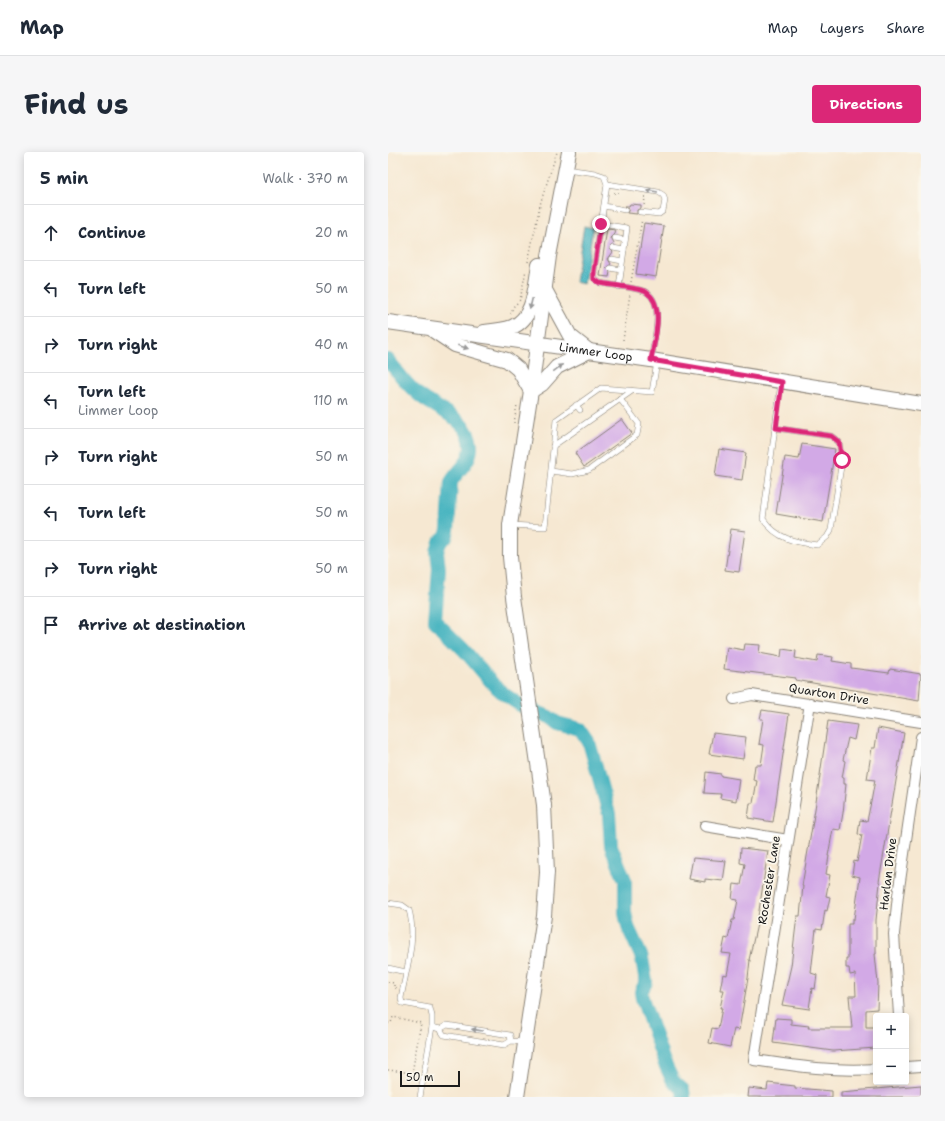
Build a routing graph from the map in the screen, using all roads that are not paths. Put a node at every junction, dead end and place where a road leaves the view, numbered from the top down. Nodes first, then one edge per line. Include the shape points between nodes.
1 (569, 152) edge
2 (566, 169) junction
3 (607, 184) junction
4 (604, 206) junction
5 (625, 210) dead end
6 (557, 213) junction
7 (642, 213) road end
8 (601, 224) junction
9 (599, 235) junction
10 (606, 237) dead end
11 (615, 238) dead end
12 (625, 240) junction
13 (598, 245) junction
14 (604, 246) dead end
15 (613, 248) dead end
16 (624, 250) junction
17 (596, 256) junction
18 (603, 257) dead end
19 (612, 259) dead end
20 (622, 261) junction
21 (595, 265) junction
22 (601, 266) dead end
23 (610, 268) dead end
24 (621, 270) junction
25 (619, 287) junction
26 (545, 290) junction
27 (394, 323) edge
28 (429, 328) junction
29 (468, 334) junction
30 (538, 344) junction
31 (589, 352) junction
32 (654, 361) junction
33 (782, 382) junction
34 (531, 391) junction
35 (632, 391) junction
36 (620, 399) junction
37 (602, 403) dead end
38 (921, 404) edge
39 (576, 405) junction
40 (593, 409) dead end
41 (606, 409) junction
42 (580, 410) dead end
43 (598, 415) junction
44 (584, 416) dead end
45 (588, 421) junction
46 (574, 422) dead end
47 (578, 428) junction
48 (776, 428) junction
49 (553, 446) junction
50 (551, 472) junction
51 (510, 525) junction
52 (734, 699) dead end
53 (810, 703) junction
54 (921, 722) edge
55 (921, 737) edge
56 (705, 826) dead end
57 (788, 840) junction
58 (388, 903) edge
59 (388, 968) edge
60 (406, 972) junction
61 (899, 1013) edge
62 (432, 1028) junction
63 (440, 1029) junction
64 (511, 1041) junction
65 (525, 1043) junction
66 (921, 1066) edge
67 (909, 1067) edge
68 (873, 1069) edge
69 (420, 1097) edge
70 (517, 1097) edge

1 - 2 main road
2 - 3 lane via 604,176
2 - 6 main road
3 - 4 lane
7 -> 3 lane via 663,212 663,195
4 - 5 lane
4 - 8 lane
6 - 26 main road
6 -> 29 main road via 546,236 529,312 513,327
8 - 9 lane
8 - 12 lane via 627,228
9 - 10 lane
9 - 13 lane
11 - 12 lane
12 - 16 lane
13 - 14 lane
13 - 17 lane
15 - 16 lane
16 - 20 lane
17 - 18 lane
17 - 21 lane
19 - 20 lane
20 - 24 lane
21 - 22 lane
21 - 25 lane via 594,279
23 - 24 lane
24 - 25 lane
25 - 32 lane via 646,292 654,301 658,314
26 - 30 main road
26 - 31 main road via 570,336
27 - 28 main road, Limmer Loop
28 - 29 main road, Limmer Loop
28 -> 34 main road via 455,345 507,360 518,369
29 - 30 main road, Limmer Loop
30 - 31 main road, Limmer Loop
30 - 34 main road
31 - 32 main road, Limmer Loop
34 -> 31 main road via 542,384 557,367
32 - 33 main road, Limmer Loop
32 - 35 lane via 652,392
33 - 38 main road, Limmer Loop
33 - 48 lane
34 - 51 main road
35 - 36 lane
35 - 39 lane via 602,388 587,401
36 - 41 lane
36 - 50 lane via 639,424 637,435 589,470 572,474
37 - 41 lane
39 - 42 lane
39 - 49 lane via 569,414 556,420
40 - 43 lane
41 - 43 lane
43 - 45 lane
44 - 45 lane
45 - 47 lane
46 - 47 lane
47 - 49 lane
48 - 48 lane via 764,519 771,530 793,542 817,545 831,530 842,460 839,442 831,436
49 - 50 lane
50 - 51 lane via 545,527
51 - 65 main road via 511,567 544,805 547,872 544,916
52 - 53 street, Quarton Drive via 752,694
53 - 54 street, Quarton Drive
53 - 57 street, Rochester Lane
55 - 61 street, Harlan Drive via 894,934
56 - 57 street
57 - 68 street, Rochester Lane via 754,1060 816,1069
58 - 60 lane via 402,905 409,910 412,940
59 - 60 lane
60 - 62 lane via 402,1003 430,1008
62 - 63 lane
62 - 69 lane
63 - 64 lane via 444,1035 504,1045
64 -> 63 lane via 510,1035 447,1025
64 - 65 lane
65 - 70 main road
66 - 67 street

